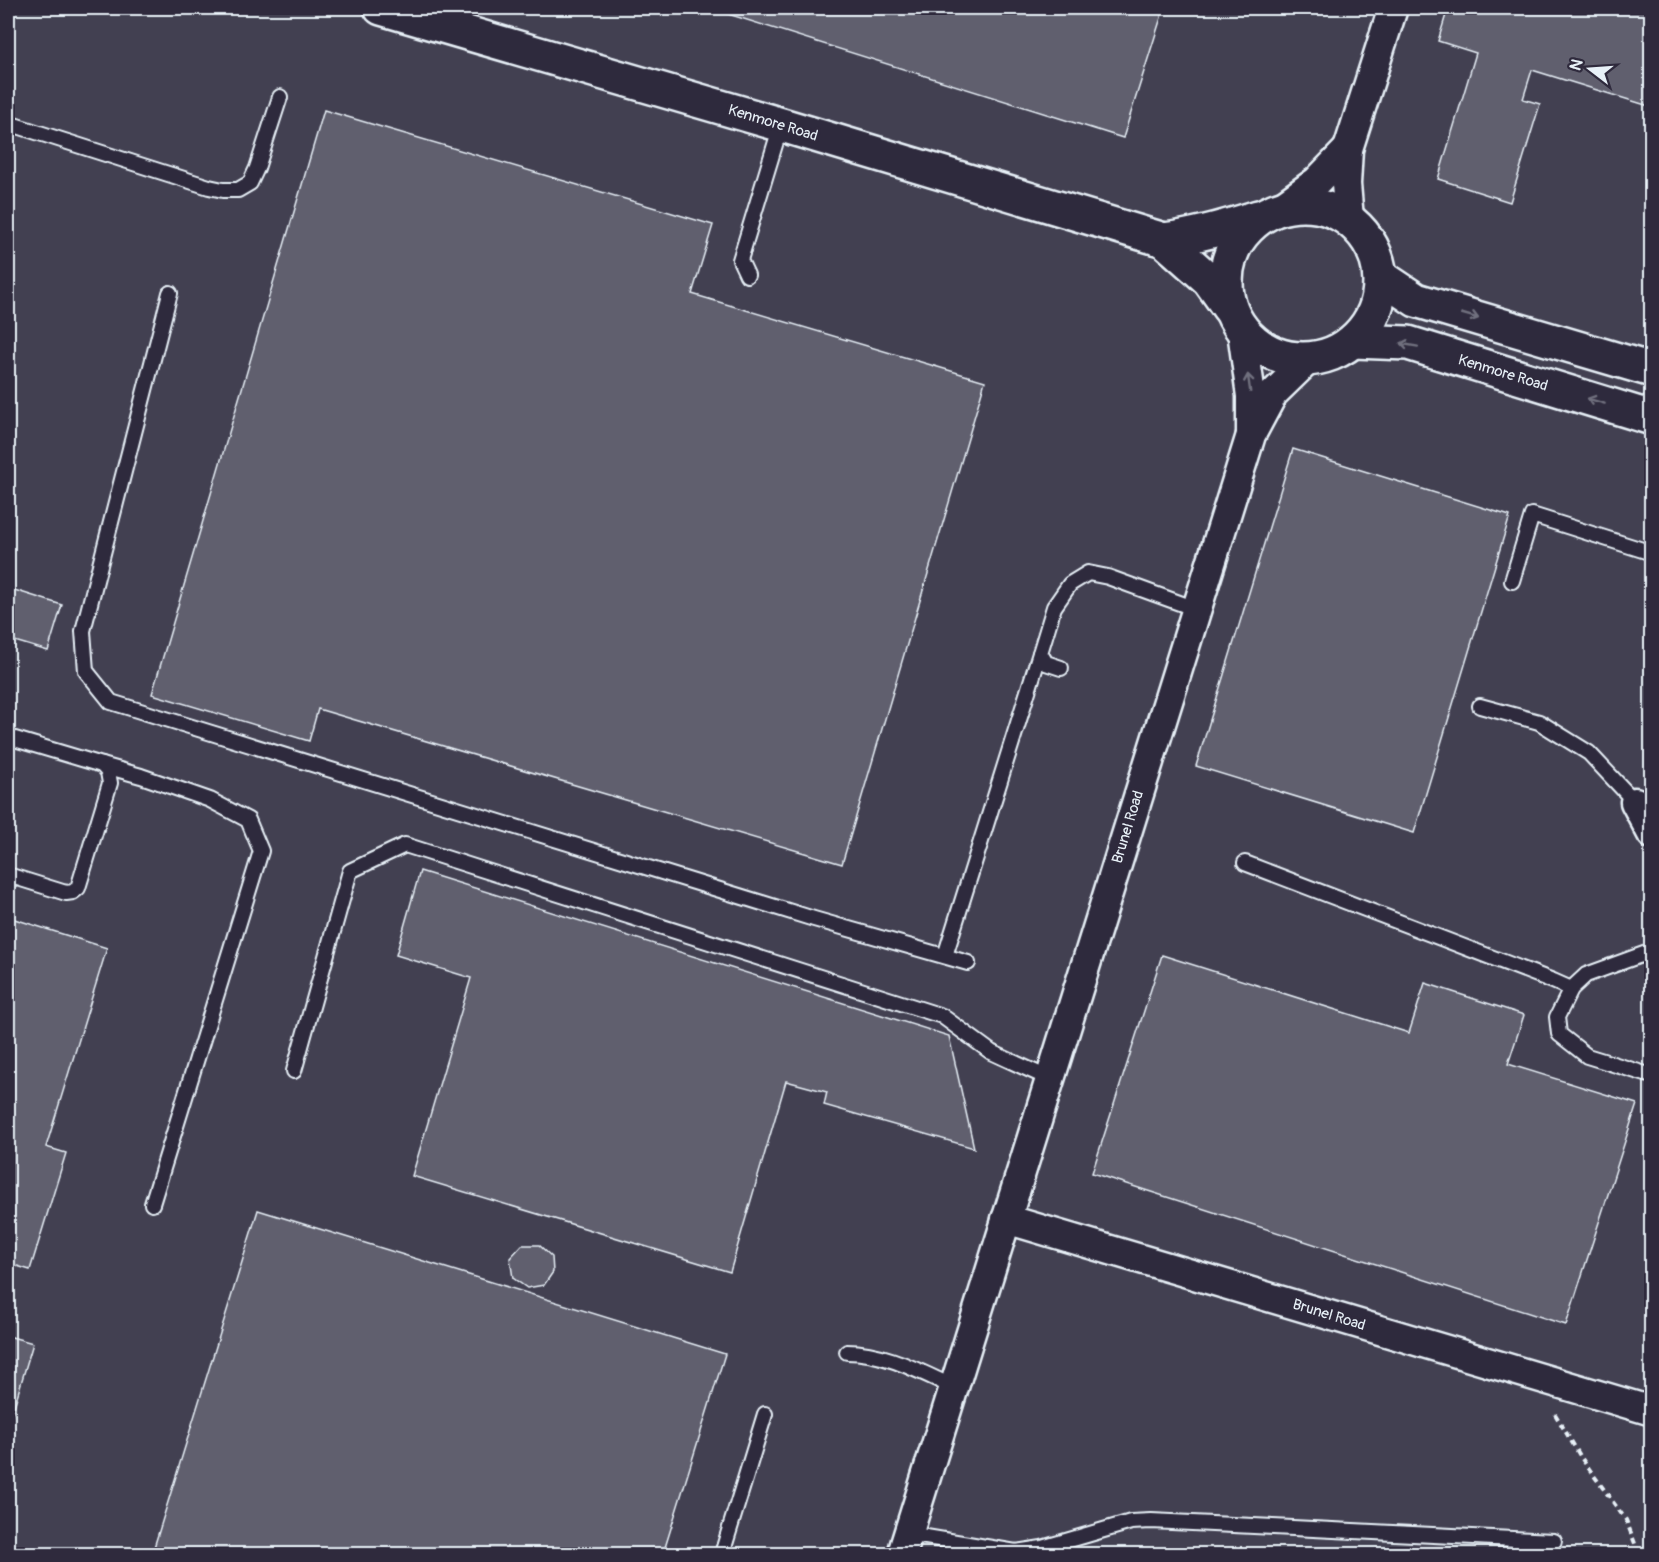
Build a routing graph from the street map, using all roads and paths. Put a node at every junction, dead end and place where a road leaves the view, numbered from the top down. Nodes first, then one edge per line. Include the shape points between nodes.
1 (381, 8) edge
2 (1393, 8) edge
3 (280, 97) dead end
4 (8, 123) edge
5 (782, 125) junction
6 (1348, 149) junction
7 (1270, 212) junction
8 (1349, 219) junction
9 (1164, 240) junction
10 (747, 275) dead end
11 (1380, 276) junction
12 (170, 293) dead end
13 (1236, 319) junction
14 (1353, 341) junction
15 (1309, 359) junction
16 (1652, 370) edge
17 (1652, 418) edge
18 (1251, 435) junction
19 (1652, 553) edge
20 (1512, 581) dead end
21 (1196, 609) junction
22 (1040, 653) junction
23 (1061, 668) dead end
24 (1480, 705) dead end
25 (8, 737) edge
26 (102, 765) junction
27 (1635, 802) joint
28 (1652, 834) edge
29 (1245, 863) dead end
30 (8, 875) edge
31 (1652, 951) edge
32 (945, 956) junction
33 (968, 963) dead end
34 (1571, 989) junction
35 (294, 1071) dead end
36 (1652, 1076) edge
37 (1050, 1079) junction
38 (152, 1204) dead end
39 (1006, 1219) junction
40 (848, 1352) dead end
41 (1531, 1375) junction
42 (954, 1387) junction
43 (1652, 1411) edge
44 (765, 1414) dead end
45 (1554, 1541) dead end
46 (905, 1544) edge
47 (722, 1554) edge
48 (1639, 1554) edge

1 - 5 street, Kenmore Road
2 - 6 street
3 - 4 lane via 257,168 250,183 238,190 209,187
5 - 9 street, Kenmore Road
5 - 10 lane via 740,260
6 - 7 street via 1317,181
6 - 8 street
7 - 8 street, Kenmore Road via 1305,204 1329,209
7 - 9 street, Kenmore Road via 1219,230
7 - 13 street via 1240,235 1229,256 1225,282
8 - 11 street, Kenmore Road via 1375,254
9 - 13 street, Kenmore Road via 1209,280
11 - 14 street, Kenmore Road via 1378,300 1369,323
11 -> 16 street via 1416,300
12 - 32 lane via 83,631 86,672 111,702
13 - 15 street, Kenmore Road via 1261,348 1286,358
18 -> 13 street, Brunel Road via 1251,396
14 - 15 street, Kenmore Road via 1333,354
17 -> 14 street, Kenmore Road via 1408,343
15 - 18 street, Brunel Road via 1274,394
18 - 21 street, Brunel Road
19 - 20 lane via 1532,516
21 - 22 lane via 1088,573 1070,584 1054,607
21 - 37 street, Brunel Road
22 - 23 lane via 1046,663
22 - 32 lane
24 - 27 lane via 1539,722 1589,753
25 - 26 lane
26 - 30 lane via 110,783 78,888 66,892
26 - 38 lane via 210,800 248,820 261,851
27 - 28 street
29 - 34 lane
31 - 34 lane via 1586,975
32 - 33 lane
34 - 36 lane via 1557,1017 1559,1034 1587,1056
35 - 37 lane via 350,871 405,845 942,1016 991,1052
37 - 39 street, Brunel Road
39 - 41 street, Brunel Road
39 - 42 street, Brunel Road
40 - 42 lane via 879,1356
41 - 43 street, Brunel Road
41 - 48 path via 1582,1459 1626,1520
42 - 46 street, Brunel Road
44 - 47 lane
45 - 46 lane via 1151,1521 1131,1522 1016,1552

